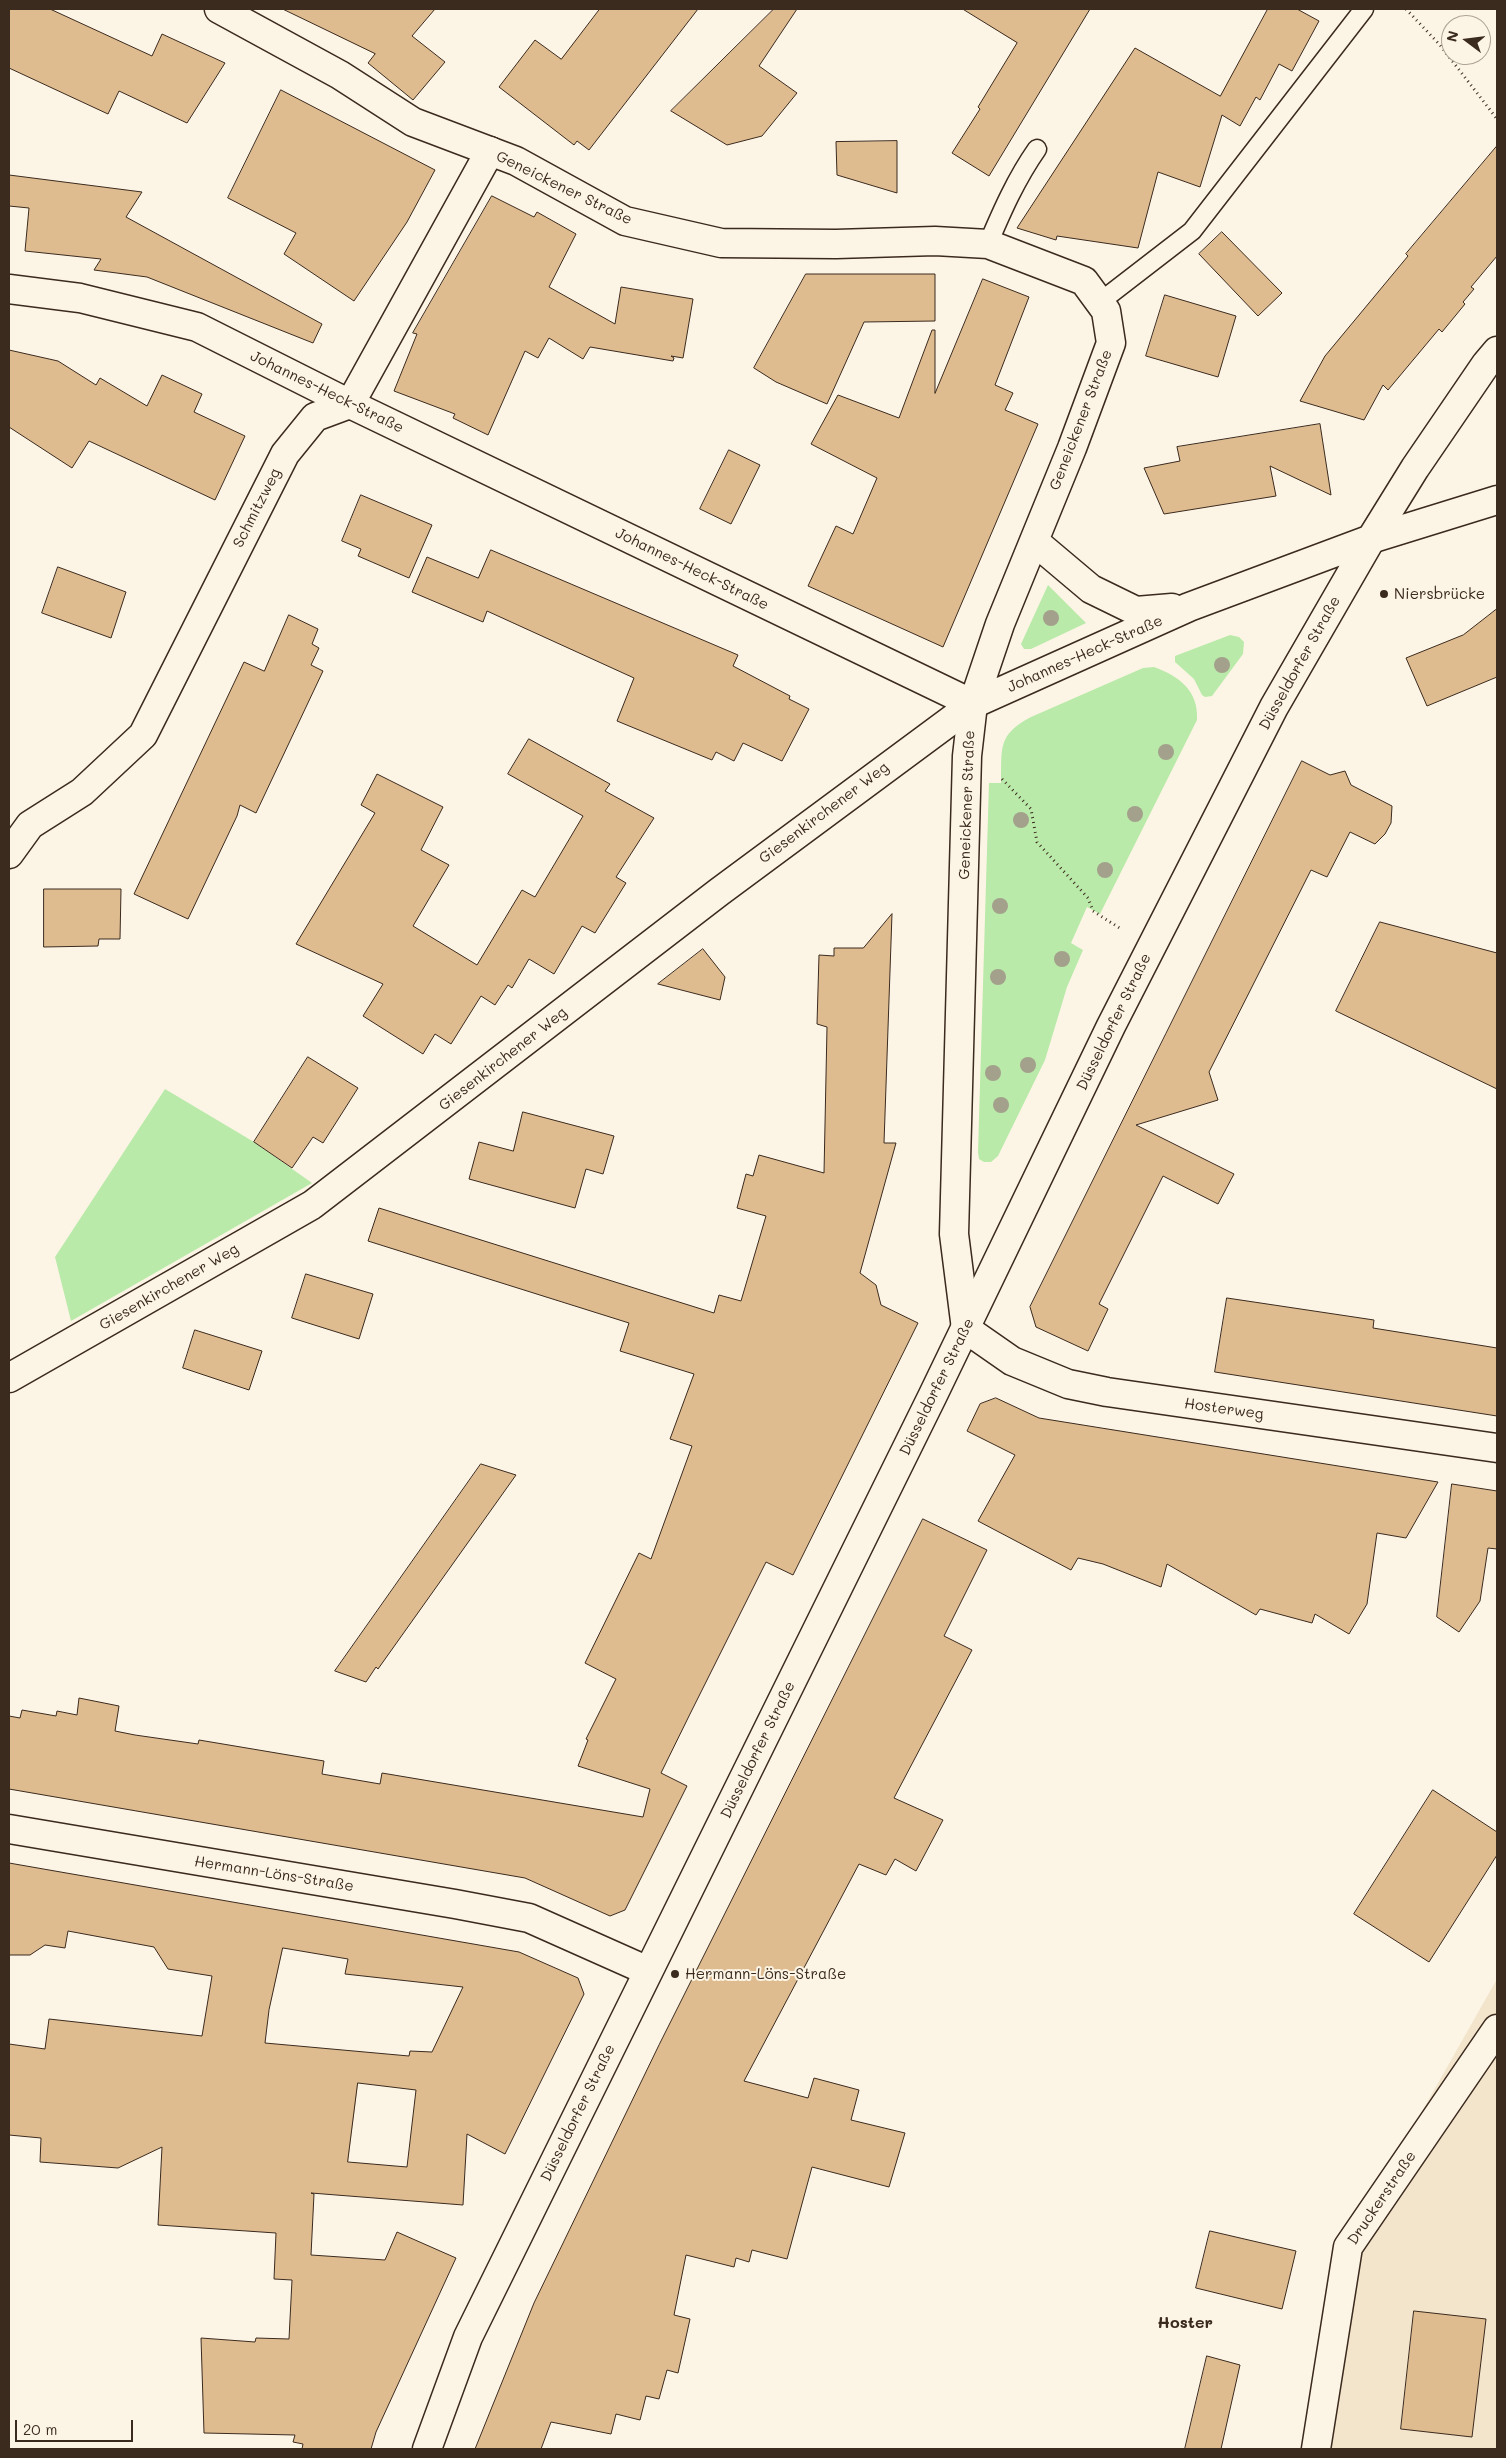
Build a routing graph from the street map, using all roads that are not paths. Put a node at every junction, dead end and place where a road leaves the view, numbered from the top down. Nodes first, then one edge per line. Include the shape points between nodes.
1 (219, 9) edge
2 (1364, 9) edge
3 (1037, 149) dead end
4 (490, 151) junction
5 (988, 244) junction
6 (9, 289) edge
7 (1100, 302) junction
8 (1497, 352) edge
9 (350, 404) junction
10 (1497, 500) edge
11 (1371, 539) junction
12 (1034, 541) junction
13 (1189, 607) junction
14 (972, 704) junction
15 (9, 854) edge
16 (966, 1329) junction
17 (9, 1378) edge
18 (1497, 1448) edge
19 (9, 1829) edge
20 (648, 1972) junction
21 (1497, 2030) edge
22 (427, 2449) edge
23 (1316, 2449) edge

1 - 4 street, Geneickener Straße via 340,75 413,122
2 - 7 lane via 1192,232
3 - 5 lane via 1007,201
4 - 5 street, Geneickener Straße via 516,161 625,221 721,243 935,241
4 - 9 street
5 - 7 street, Geneickener Straße via 1084,281
6 - 9 street, Johannes-Heck-Straße via 80,298 197,328
7 - 12 street, Geneickener Straße via 1106,311 1110,343
8 - 11 street, Düsseldorfer Straße via 1421,460
9 - 14 street, Johannes-Heck-Straße
9 - 15 street, Schmitzweg via 315,417 285,454 143,736 82,792 30,824
10 - 11 street, Johannes-Heck-Straße
11 - 13 street, Johannes-Heck-Straße
11 - 16 street, Düsseldorfer Straße via 1274,707 1111,1026
12 - 13 street via 1091,589 1136,611
12 - 14 street, Geneickener Straße
13 - 14 street, Johannes-Heck-Straße
14 - 16 street, Geneickener Straße via 967,770 954,1234
14 - 17 street, Giesenkirchener Weg via 711,898 312,1205
16 - 18 street, Hosterweg via 1012,1362 1068,1384
16 - 20 street, Düsseldorfer Straße
19 - 20 street, Hermann-Löns-Straße via 529,1918
20 - 22 street, Düsseldorfer Straße via 468,2337
21 - 23 street, Druckerstraße via 1348,2247

